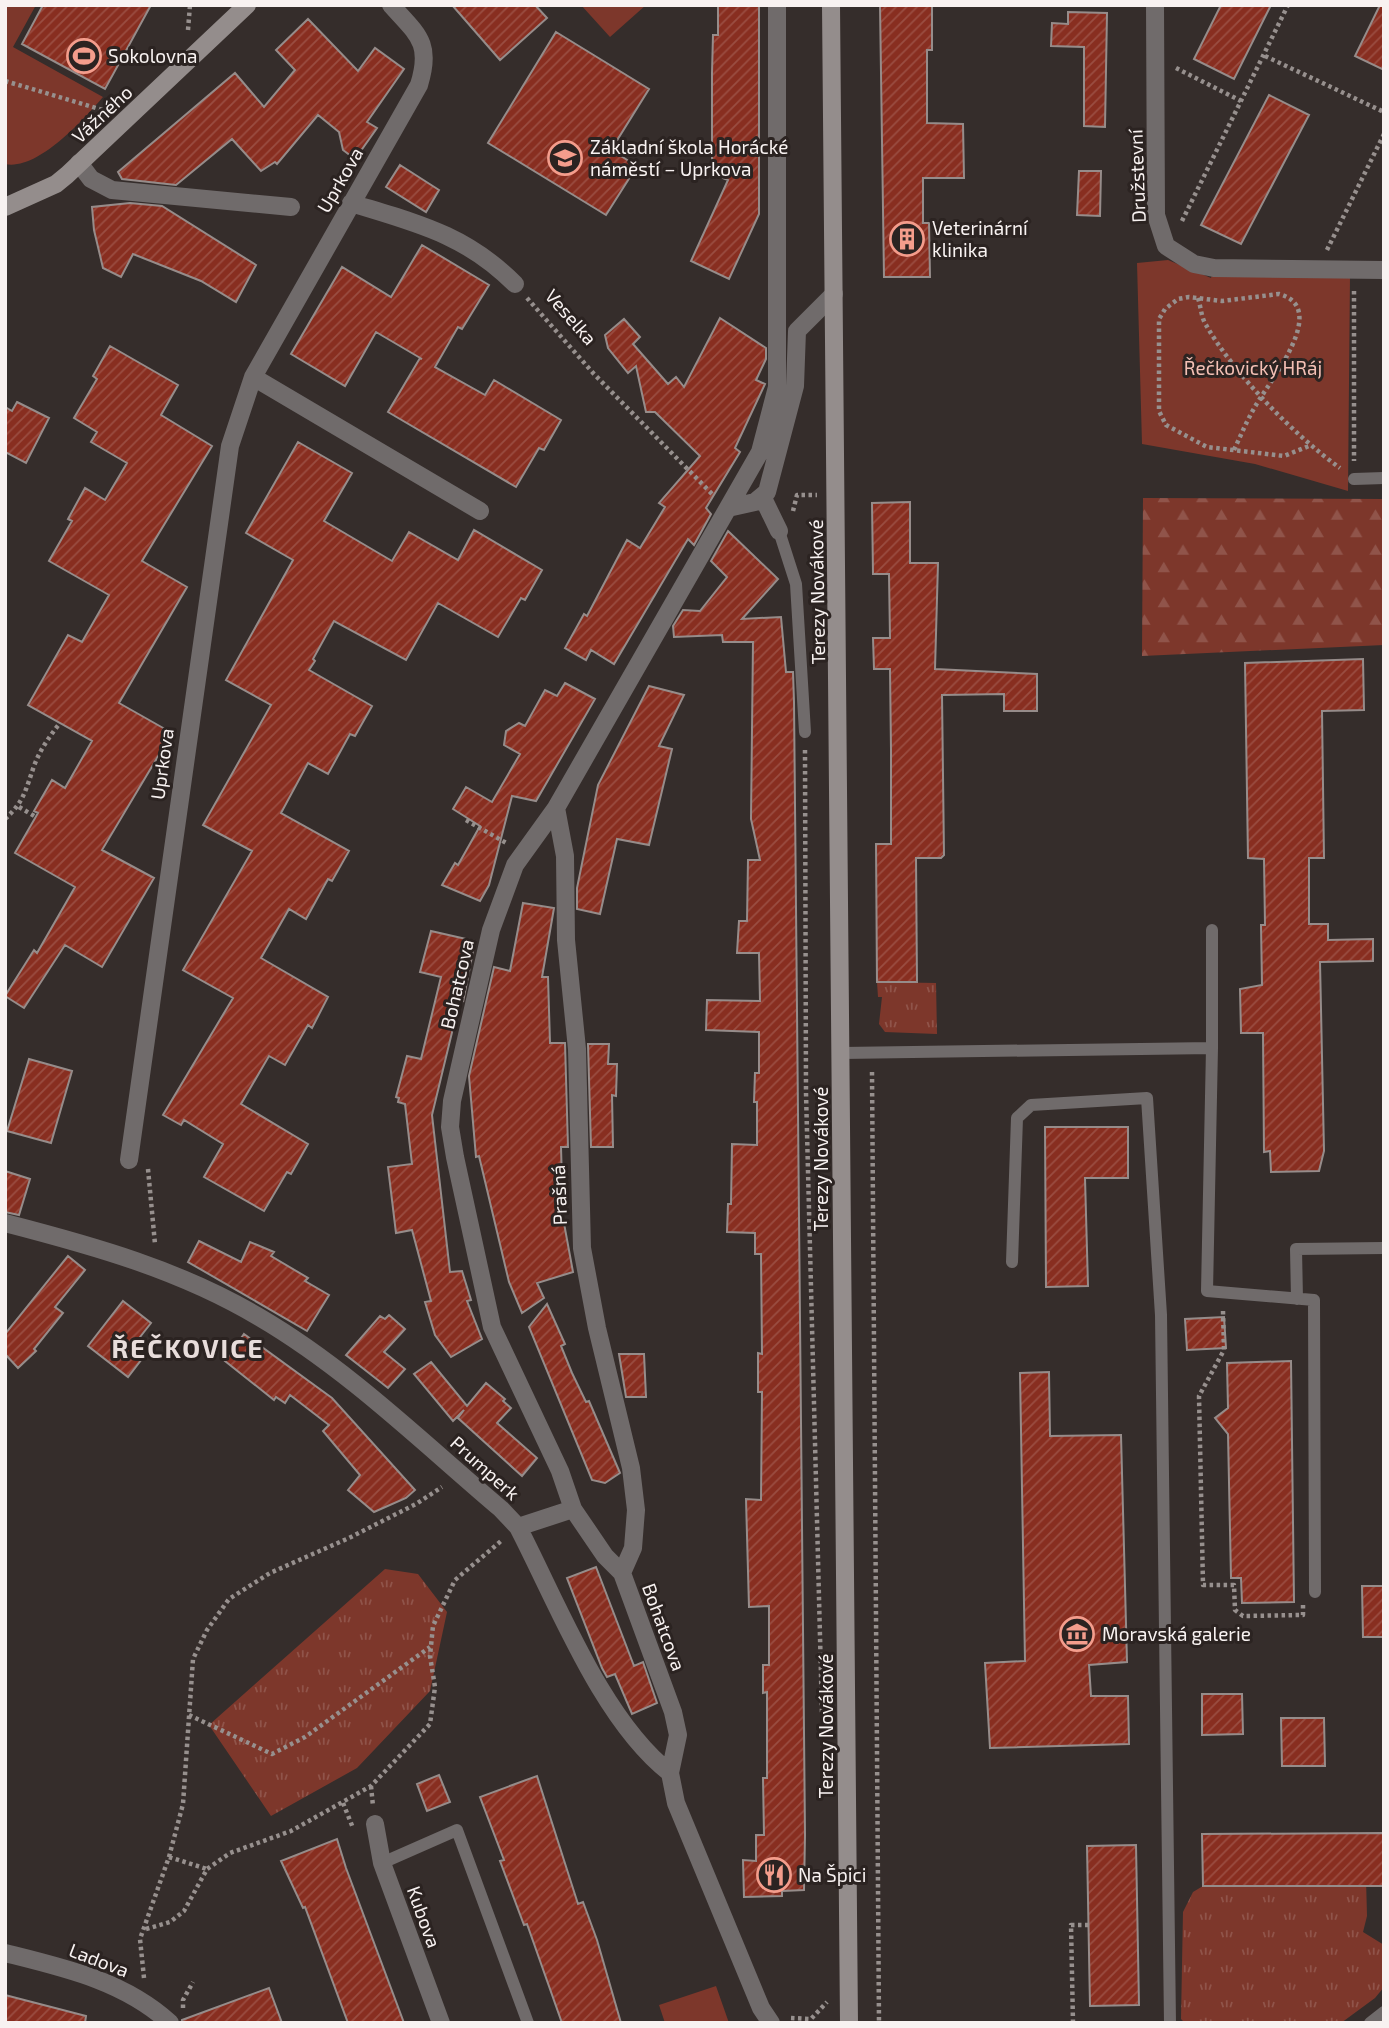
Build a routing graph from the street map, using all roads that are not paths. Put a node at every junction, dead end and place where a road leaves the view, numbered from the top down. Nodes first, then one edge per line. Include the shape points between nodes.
1 (247, 5) edge
2 (391, 5) edge
3 (777, 5) edge
4 (831, 5) edge
5 (1155, 5) edge
6 (79, 163) junction
7 (351, 203) junction
8 (5, 207) edge
9 (291, 207) dead end
10 (1384, 270) edge
11 (515, 284) road end
12 (834, 294) junction
13 (253, 377) junction
14 (1384, 478) edge
15 (1354, 479) road end
16 (762, 496) junction
17 (728, 508) junction
18 (480, 510) dead end
19 (779, 531) joint
20 (805, 732) road end
21 (556, 808) junction
22 (1212, 930) dead end
23 (1212, 1048) junction
24 (842, 1053) junction
25 (129, 1160) road end
26 (5, 1223) edge
27 (1384, 1248) edge
28 (1012, 1262) dead end
29 (1297, 1299) junction
30 (573, 1509) junction
31 (518, 1527) junction
32 (622, 1573) junction
33 (1315, 1592) dead end
34 (670, 1773) junction
35 (374, 1824) dead end
36 (382, 1863) junction
37 (5, 1953) edge
38 (1384, 2012) edge
39 (177, 2017) edge
40 (778, 2019) edge
41 (442, 2023) edge
42 (528, 2023) edge
43 (849, 2023) edge
44 (1170, 2023) edge
45 (1370, 2023) edge

1 - 6 street, Vážného
2 - 7 street, Uprkova via 419,36 426,62 419,85
3 - 17 street via 777,387 760,452
4 - 12 street, Terezy Novákové
5 - 10 street, Družstevní via 1156,215 1161,237 1174,254 1214,268
6 - 8 street, Vážného via 56,184
6 - 9 street via 94,181 112,190
7 - 11 street via 444,232 494,263
7 - 13 street, Uprkova
12 - 16 street via 797,331 795,386 767,492
12 - 24 street, Terezy Novákové
13 - 18 street
13 - 25 street, Uprkova via 230,446 219,505
14 - 15 lane
16 - 17 street
16 - 19 street, Terezy Novákové
17 - 21 street, Bohatcova
19 - 20 lane via 796,584
21 - 30 street, Bohatcova via 523,853 491,930 450,1127 492,1326
21 - 32 street, Prašná via 565,856 566,940 577,1049 583,1257 631,1468 636,1510 633,1548
22 - 23 lane
23 - 24 lane
23 - 29 lane via 1207,1291
24 - 43 street, Terezy Novákové
26 - 31 street, Prumperk via 153,1265 261,1317 369,1393
27 - 29 lane via 1296,1249
28 - 44 lane via 1017,1118 1031,1105 1147,1098 1161,1315
29 - 33 lane via 1314,1300
30 - 31 street
30 - 32 street, Bohatcova
31 - 34 street, Prumperk via 614,1711 649,1756
32 - 34 street, Bohatcova via 673,1712 678,1735
34 - 40 street via 676,1803 761,2008
35 - 36 street, Kubova
36 - 41 street, Kubova
36 - 42 lane via 457,1830
37 - 39 street, Ladova via 93,1977
38 - 45 lane

